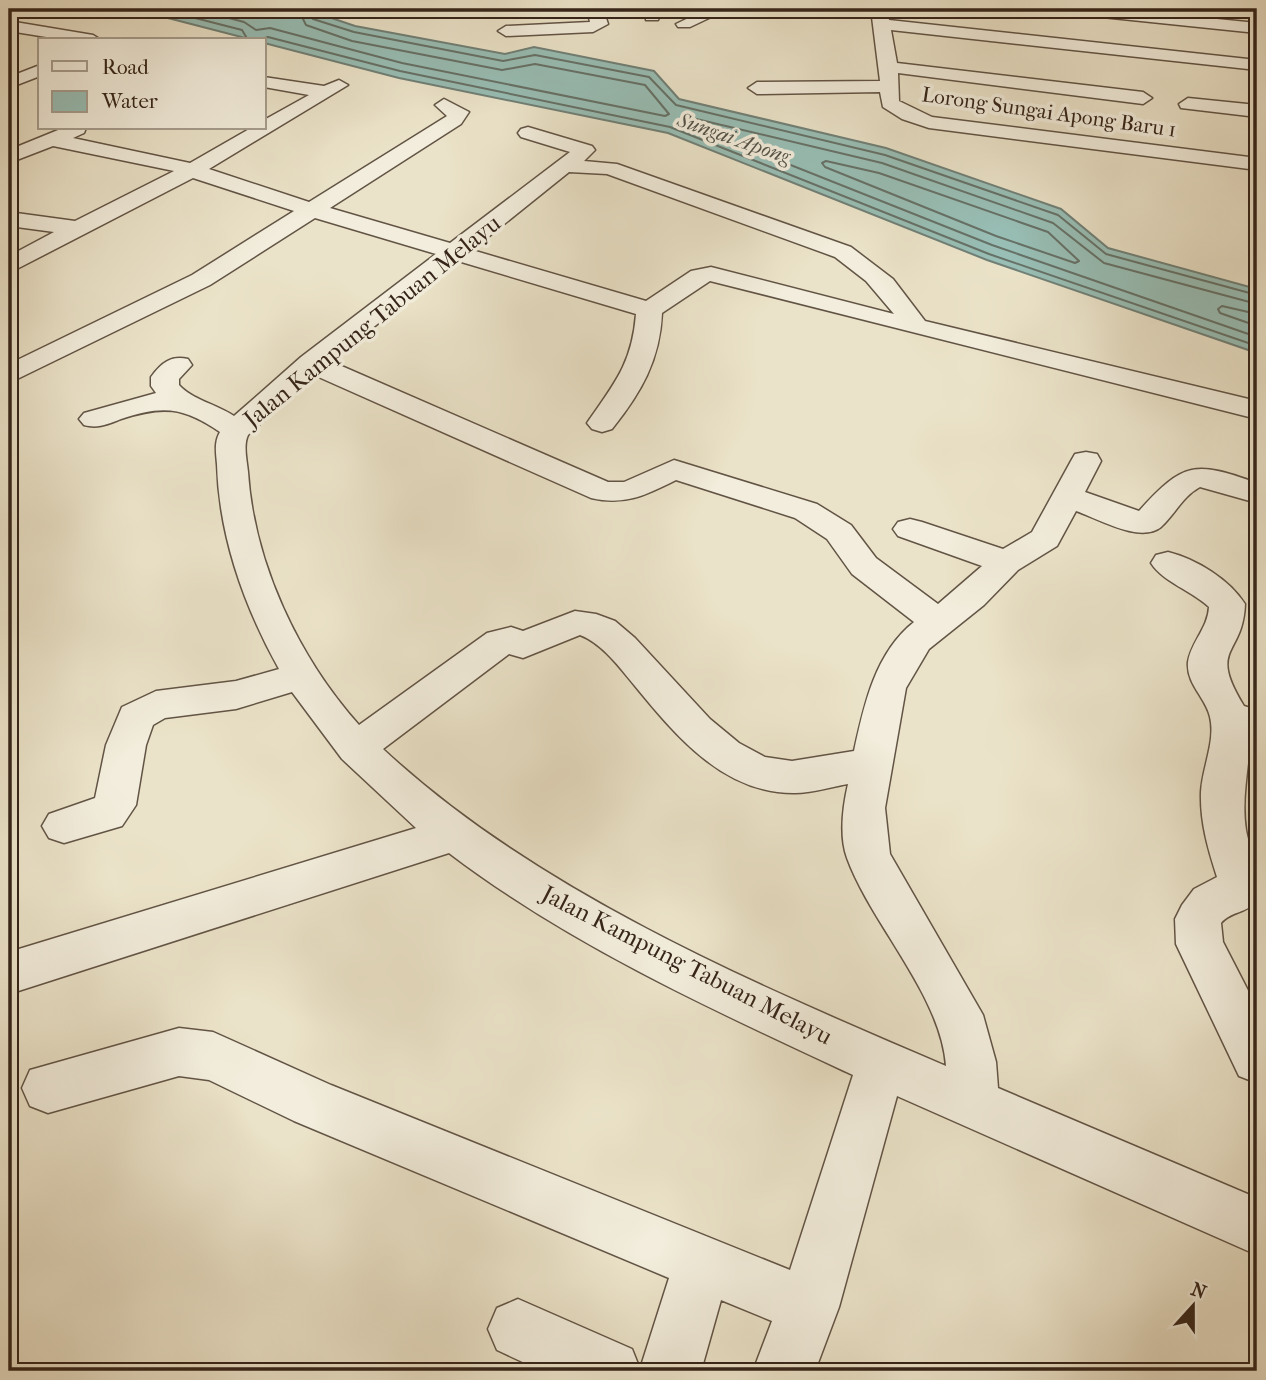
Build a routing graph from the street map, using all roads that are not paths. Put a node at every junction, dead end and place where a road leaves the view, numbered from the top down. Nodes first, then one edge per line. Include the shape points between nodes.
1 (503, 9) edge
2 (595, 9) edge
3 (720, 9) edge
4 (1073, 9) edge
5 (880, 16) edge
6 (684, 24) dead end
7 (9, 26) edge
8 (1257, 27) edge
9 (81, 38) edge
10 (1257, 65) edge
11 (38, 71) edge
12 (889, 76) junction
13 (266, 82) edge
14 (9, 83) edge
15 (757, 88) dead end
16 (1143, 98) dead end
17 (1188, 104) dead end
18 (444, 105) dead end
19 (1257, 111) edge
20 (266, 127) edge
21 (75, 130) edge
22 (261, 130) edge
23 (528, 133) dead end
24 (54, 140) junction
25 (9, 157) edge
26 (1257, 164) edge
27 (567, 166) junction
28 (193, 170) junction
29 (127, 176) dead end
30 (169, 194) junction
31 (196, 194) dead end
32 (241, 195) junction
33 (70, 205) dead end
34 (315, 209) junction
35 (111, 210) junction
36 (9, 219) edge
37 (78, 228) junction
38 (278, 233) junction
39 (455, 253) junction
40 (9, 266) edge
41 (649, 310) junction
42 (915, 326) junction
43 (311, 363) junction
44 (178, 365) dead end
45 (9, 375) edge
46 (178, 401) junction
47 (1257, 410) edge
48 (94, 419) dead end
49 (602, 423) dead end
50 (236, 430) junction
51 (1086, 461) dead end
52 (1257, 493) edge
53 (1065, 496) junction
54 (910, 529) dead end
55 (1006, 562) junction
56 (1168, 564) dead end
57 (938, 622) junction
58 (303, 675) junction
59 (1244, 721) edge
60 (356, 748) junction
61 (872, 763) junction
62 (64, 826) dead end
63 (456, 833) junction
64 (9, 973) edge
65 (1257, 1059) edge
66 (882, 1064) junction
67 (48, 1088) dead end
68 (972, 1102) junction
69 (1257, 1227) edge
70 (703, 1263) junction
71 (809, 1307) junction
72 (518, 1329) dead end
73 (610, 1371) edge
74 (670, 1371) edge
75 (785, 1371) edge

1 - 2 street via 507,37 529,25 593,27 600,24
3 - 6 street
4 - 8 street
5 - 10 street
5 - 12 street, Lorong Sungai Apong Baru 1
7 - 9 street
11 - 14 street
12 - 15 street
12 - 16 street
12 - 26 street, Lorong Sungai Apong Baru 1 via 890,103 929,122
13 - 20 street via 332,88
17 - 19 street
18 - 34 street via 460,112 454,120
21 - 24 street
22 - 28 street
23 - 27 street, Jalan Kampung Tabuan Melayu via 586,149
24 - 25 street
24 - 28 street
27 - 39 street, Jalan Kampung Tabuan Melayu
27 - 42 street via 610,168 843,252 893,291
28 - 30 street
28 - 32 street
29 - 30 street
30 - 35 street via 152,211
31 - 32 street
32 - 34 street
32 - 38 street via 269,215 255,225
33 - 35 street
34 - 38 street
34 - 39 street
35 - 37 street
36 - 37 street
37 - 40 street
38 - 45 street via 201,280
39 - 41 street
39 - 43 street, Jalan Kampung Tabuan Melayu
41 - 42 street via 700,276 711,274
41 - 49 street via 645,355 632,386
42 - 47 street
43 - 50 street, Jalan Kampung Tabuan Melayu
43 - 57 street via 602,491 635,492 674,469 806,511 839,532 864,566
44 - 46 street via 165,377 165,386
46 - 48 street via 153,402
46 - 50 street via 203,407
50 - 58 street, Jalan Kampung Tabuan Melayu via 231,456 244,549 274,625
51 - 53 street
52 - 53 street via 1191,477 1142,523
53 - 55 street via 1045,539
54 - 55 street
55 - 57 street
56 - 59 street via 1208,586 1227,604 1227,623 1208,657 1211,684
57 - 61 street via 916,640 887,688
58 - 60 street, Jalan Kampung Tabuan Melayu
58 - 62 street via 236,695 156,705 136,716 115,805 107,814
59 - 65 street via 1222,791 1237,891 1209,903 1198,919 1200,944
60 - 61 street via 500,642 523,645 584,622 597,626 626,652 670,706 724,756 791,777
60 - 63 street, Jalan Kampung Tabuan Melayu
61 - 68 street via 864,808 869,856 958,1015 971,1062
63 - 64 street
63 - 66 street, Jalan Kampung Tabuan Melayu via 542,892 629,941
66 - 68 street, Jalan Kampung Tabuan Melayu
66 - 71 street
67 - 70 street via 179,1052 213,1056 313,1103
68 - 69 street, Jalan Kampung Tabuan Melayu
70 - 71 street
70 - 74 street
71 - 75 street
72 - 73 street

